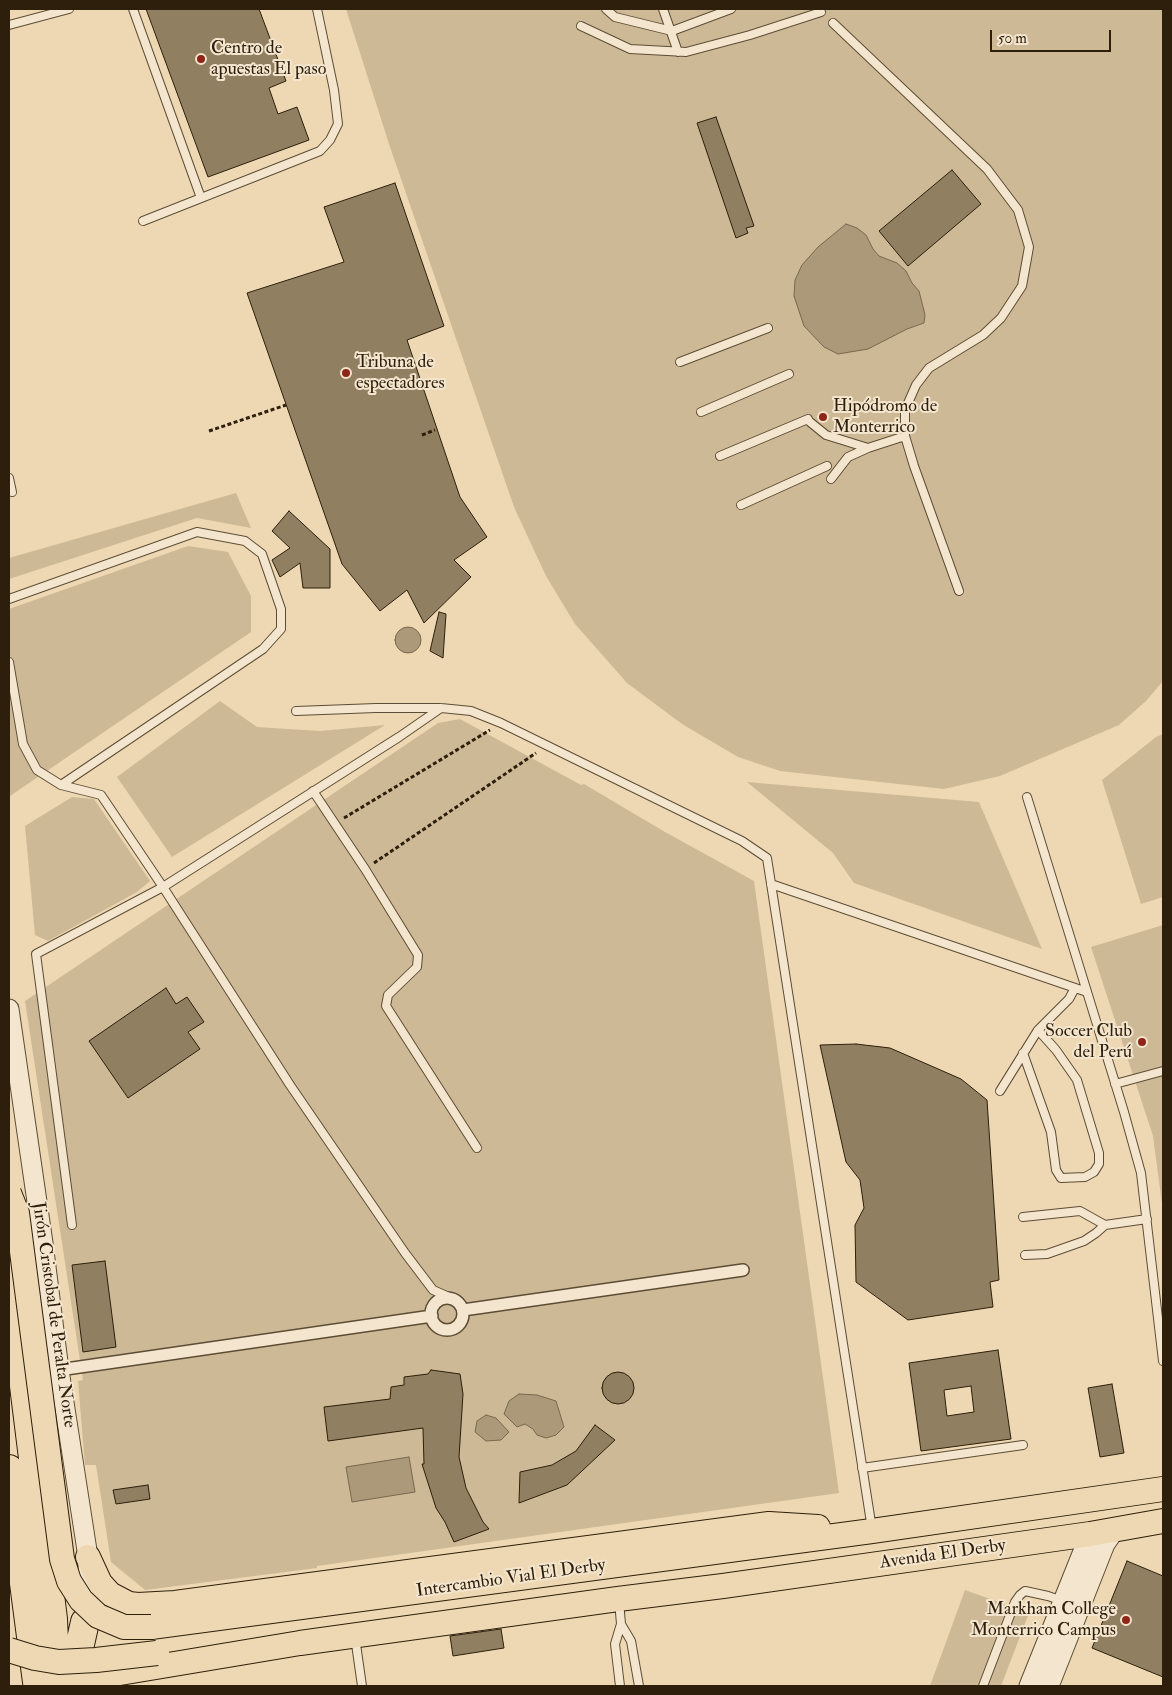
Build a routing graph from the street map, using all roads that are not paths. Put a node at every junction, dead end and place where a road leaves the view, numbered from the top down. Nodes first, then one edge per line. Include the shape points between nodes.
1 (69, 9) edge
2 (134, 9) edge
3 (317, 9) edge
4 (606, 9) edge
5 (662, 9) edge
6 (731, 9) edge
7 (821, 12) dead end
8 (833, 23) dead end
9 (9, 25) edge
10 (581, 26) dead end
11 (672, 31) junction
12 (678, 52) junction
13 (201, 198) junction
14 (143, 221) dead end
15 (768, 328) dead end
16 (680, 362) dead end
17 (789, 374) dead end
18 (701, 412) dead end
19 (905, 436) junction
20 (868, 448) junction
21 (720, 456) dead end
22 (827, 466) dead end
23 (9, 478) edge
24 (831, 479) dead end
25 (12, 492) dead end
26 (741, 505) dead end
27 (959, 591) dead end
28 (9, 599) edge
29 (9, 662) edge
30 (441, 708) junction
31 (296, 711) dead end
32 (61, 785) junction
33 (314, 791) junction
34 (1028, 797) dead end
35 (771, 884) junction
36 (163, 888) junction
37 (1075, 988) junction
38 (1087, 992) junction
39 (9, 1009) edge
40 (1038, 1030) junction
41 (1024, 1053) junction
42 (1163, 1071) edge
43 (1115, 1084) junction
44 (1000, 1092) dead end
45 (477, 1148) dead end
46 (9, 1192) edge
47 (1023, 1217) dead end
48 (1147, 1219) junction
49 (72, 1225) dead end
50 (1105, 1225) junction
51 (1025, 1255) dead end
52 (9, 1265) edge
53 (743, 1270) dead end
54 (449, 1298) junction
55 (463, 1310) junction
56 (432, 1316) junction
57 (1163, 1361) edge
58 (59, 1370) junction
59 (1023, 1445) dead end
60 (9, 1468) edge
61 (862, 1468) junction
62 (1163, 1489) edge
63 (1163, 1521) edge
64 (1116, 1528) junction
65 (872, 1531) junction
66 (1090, 1534) junction
67 (88, 1557) junction
68 (722, 1586) junction
69 (618, 1599) junction
70 (1063, 1601) junction
71 (85, 1622) joint
72 (621, 1624) junction
73 (354, 1635) junction
74 (9, 1650) edge
75 (86, 1683) edge
76 (38, 1686) edge
77 (56, 1686) edge
78 (362, 1686) edge
79 (620, 1686) edge
80 (639, 1686) edge
81 (983, 1686) edge
82 (1029, 1686) edge
83 (1050, 1686) edge

1 - 9 lane
2 - 13 lane
3 - 13 lane via 338,124 330,140 320,151
4 - 11 lane via 616,17
5 - 11 lane
6 - 11 lane
7 - 12 lane via 750,35
8 - 19 lane via 987,169 1018,210 1029,247 1022,286 1002,318 983,335 929,368 916,385 905,410
10 - 12 lane via 630,49
11 - 12 lane
13 - 14 lane
15 - 16 lane
17 - 18 lane
19 - 20 lane
19 - 27 lane
20 - 21 lane via 826,435 809,421
20 - 24 lane via 848,457
22 - 26 lane
23 - 25 lane
28 - 32 lane via 197,532 245,541 262,554 281,608 281,629 263,649
29 - 32 lane via 23,744 37,770
30 - 31 lane
30 - 33 lane
30 - 35 lane via 471,711 501,723 742,841 767,858
32 - 36 lane via 101,794
33 - 36 lane
33 - 45 lane via 418,955 416,967 388,995 386,1006
34 - 38 lane
35 - 37 lane
35 - 61 lane
36 - 49 lane via 36,954
36 - 54 lane via 290,1085 405,1253 433,1290
37 - 38 lane
37 - 40 lane via 1069,999
38 - 43 lane
39 - 58 street, Jirón Cristobal de Peralta Norte
40 - 41 lane
40 - 41 lane via 1077,1080 1099,1153 1099,1164 1085,1177 1061,1178 1056,1170 1051,1132
41 - 44 lane
42 - 43 lane
43 - 48 lane via 1141,1173
46 - 65 main road, Intercambio Vial El Derby, bridge via 17,1213 62,1559 69,1581 81,1600 98,1616 124,1627 150,1627
47 - 50 lane via 1080,1211
48 - 50 lane
48 - 57 lane
50 - 51 lane via 1084,1241 1046,1254
52 - 77 highway via 53,1619
53 - 55 street
54 - 55 street via 458,1302
54 - 56 street via 436,1302
55 - 56 street via 460,1324 452,1329 441,1328
56 - 58 street
58 - 67 street, Jirón Cristobal de Peralta Norte
59 - 61 lane
60 - 76 highway
61 - 65 lane
62 - 65 main road, Avenida El Derby
63 - 64 main road, Avenida El Derby
64 - 66 main road, Avenida El Derby
64 - 83 street via 1105,1544
65 - 67 main road via 769,1524 185,1602 138,1605 128,1604 110,1594
66 - 68 main road, Avenida El Derby
66 - 70 street
67 - 71 street, Jirón Cristobal de Peralta Norte
68 - 69 main road
68 - 74 main road, bridge via 642,1582 96,1660 59,1662
69 - 72 lane
69 - 73 main road
70 - 81 lane via 1025,1591 1020,1595
70 - 82 street
71 - 75 highway via 78,1653
72 - 79 lane via 615,1644
72 - 80 lane via 631,1642
73 - 75 main road
73 - 78 lane

